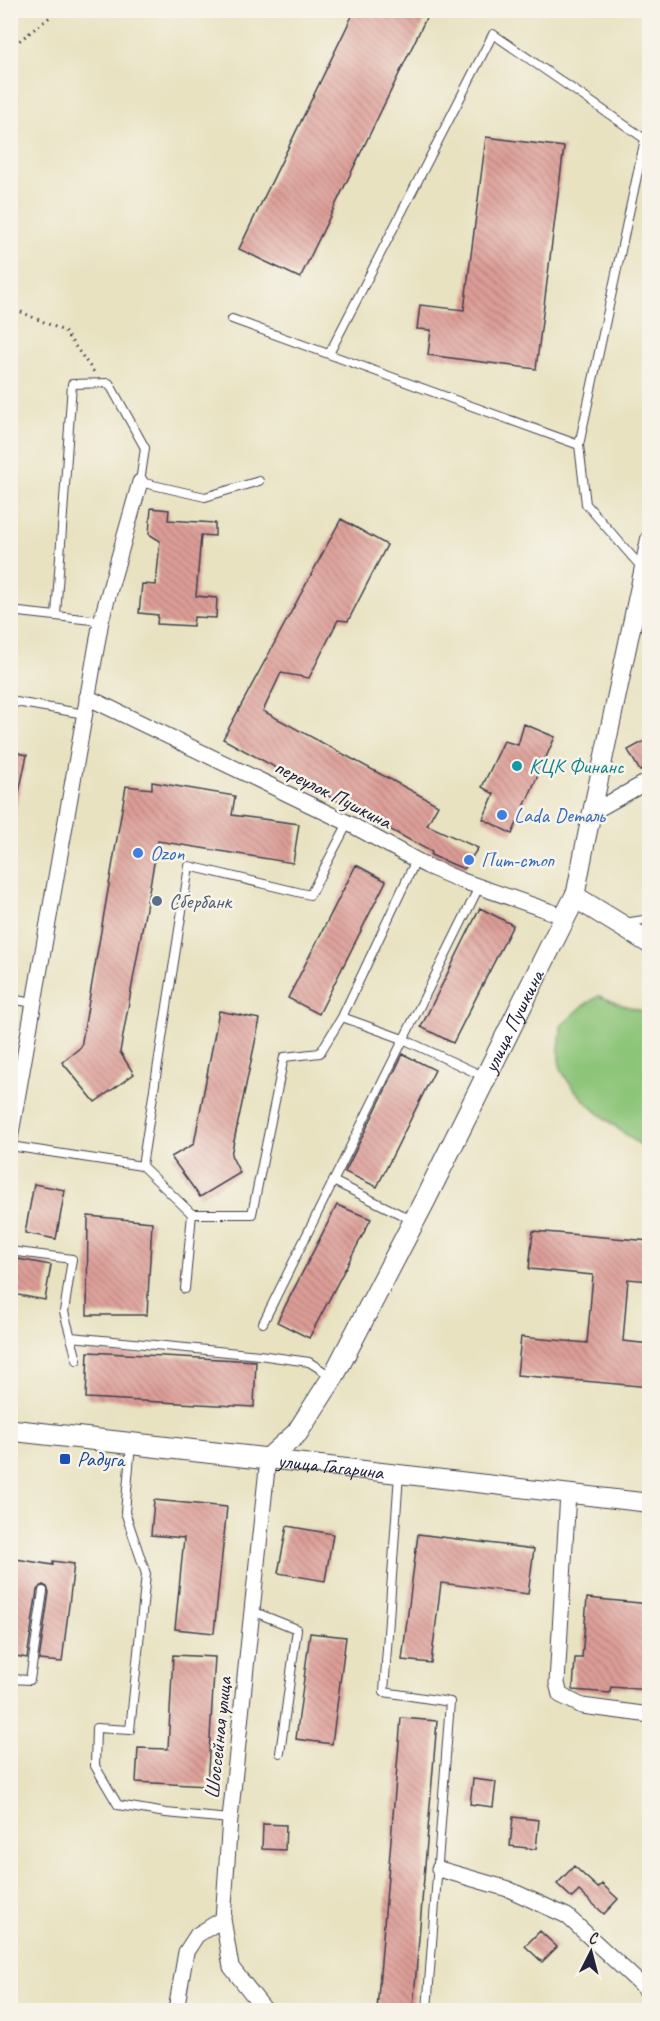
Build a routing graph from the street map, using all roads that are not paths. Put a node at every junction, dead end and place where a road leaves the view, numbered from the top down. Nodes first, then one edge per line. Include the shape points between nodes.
1 (647, 139) edge
2 (232, 319) dead end
3 (329, 354) junction
4 (579, 445) junction
5 (259, 481) dead end
6 (140, 482) junction
7 (650, 539) edge
8 (646, 568) edge
9 (10, 610) edge
10 (56, 615) junction
11 (101, 621) junction
12 (87, 697) junction
13 (10, 701) edge
14 (85, 714) junction
15 (650, 780) edge
16 (591, 813) junction
17 (348, 824) junction
18 (416, 860) junction
19 (479, 887) junction
20 (575, 897) junction
21 (566, 917) junction
22 (650, 919) edge
23 (618, 923) junction
24 (650, 943) edge
25 (10, 999) edge
26 (34, 1003) junction
27 (342, 1017) junction
28 (403, 1039) junction
29 (486, 1077) junction
30 (10, 1139) edge
31 (10, 1146) edge
32 (142, 1166) junction
33 (333, 1181) junction
34 (192, 1214) junction
35 (414, 1221) junction
36 (10, 1251) edge
37 (185, 1289) dead end
38 (263, 1323) dead end
39 (71, 1336) junction
40 (77, 1360) dead end
41 (333, 1377) junction
42 (10, 1430) edge
43 (131, 1444) junction
44 (268, 1459) junction
45 (399, 1474) junction
46 (568, 1493) junction
47 (650, 1503) edge
48 (43, 1591) dead end
49 (252, 1611) junction
50 (10, 1679) edge
51 (650, 1715) edge
52 (280, 1753) dead end
53 (230, 1819) junction
54 (439, 1869) junction
55 (224, 1919) junction
56 (650, 1993) edge
57 (176, 2010) edge
58 (265, 2010) edge
59 (427, 2010) edge

1 - 3 lane via 493,34
1 - 4 lane
2 - 3 lane
3 - 4 lane
4 - 8 lane via 586,504
5 - 6 lane via 205,497
6 - 10 lane via 145,448 109,383 72,384
6 - 11 street
7 - 8 street, улица Пушкина
8 - 16 street, улица Пушкина
9 - 10 lane
10 - 11 lane
11 - 12 street
12 - 14 street
12 - 17 street, переулок Пушкина
13 - 14 lane
14 - 26 street
15 - 16 street
16 - 20 street, улица Пушкина
17 - 18 street, переулок Пушкина
17 - 32 lane via 310,895 189,866
18 - 19 street, переулок Пушкина
18 - 27 lane
19 - 21 street, переулок Пушкина
19 - 28 lane
20 - 21 main road, улица Пушкина
20 - 23 main road
21 - 29 main road, улица Пушкина
22 - 23 lane
23 - 24 main road
25 - 26 lane
26 - 30 street
27 - 28 lane
27 - 34 lane via 320,1053 284,1057 252,1214
28 - 29 lane
28 - 33 lane
29 - 35 main road, улица Пушкина
31 - 32 lane
32 - 34 lane
33 - 35 lane
33 - 38 lane
34 - 37 lane
35 - 41 main road, улица Пушкина
36 - 39 lane via 72,1259 64,1312
39 - 40 lane
39 - 41 lane via 309,1362
41 - 44 main road, улица Пушкина via 297,1433
42 - 43 main road, улица Гагарина
43 - 44 main road, улица Гагарина
43 - 53 lane via 125,1512 146,1574 130,1730 96,1728 95,1766 118,1805
44 - 45 street, улица Гагарина
44 - 49 street, Шоссейная улица
45 - 46 street, улица Гагарина
45 - 54 lane via 384,1692 450,1702
46 - 47 street, улица Гагарина
46 - 51 street via 556,1683 560,1695 582,1706
48 - 50 lane via 30,1680
49 - 52 lane via 297,1629
49 - 53 street, Шоссейная улица
53 - 55 street, Шоссейная улица
54 - 56 street via 508,1889 567,1916
54 - 59 lane
55 - 57 street via 198,1935 186,1952
55 - 58 street, Шоссейная улица via 231,1967

